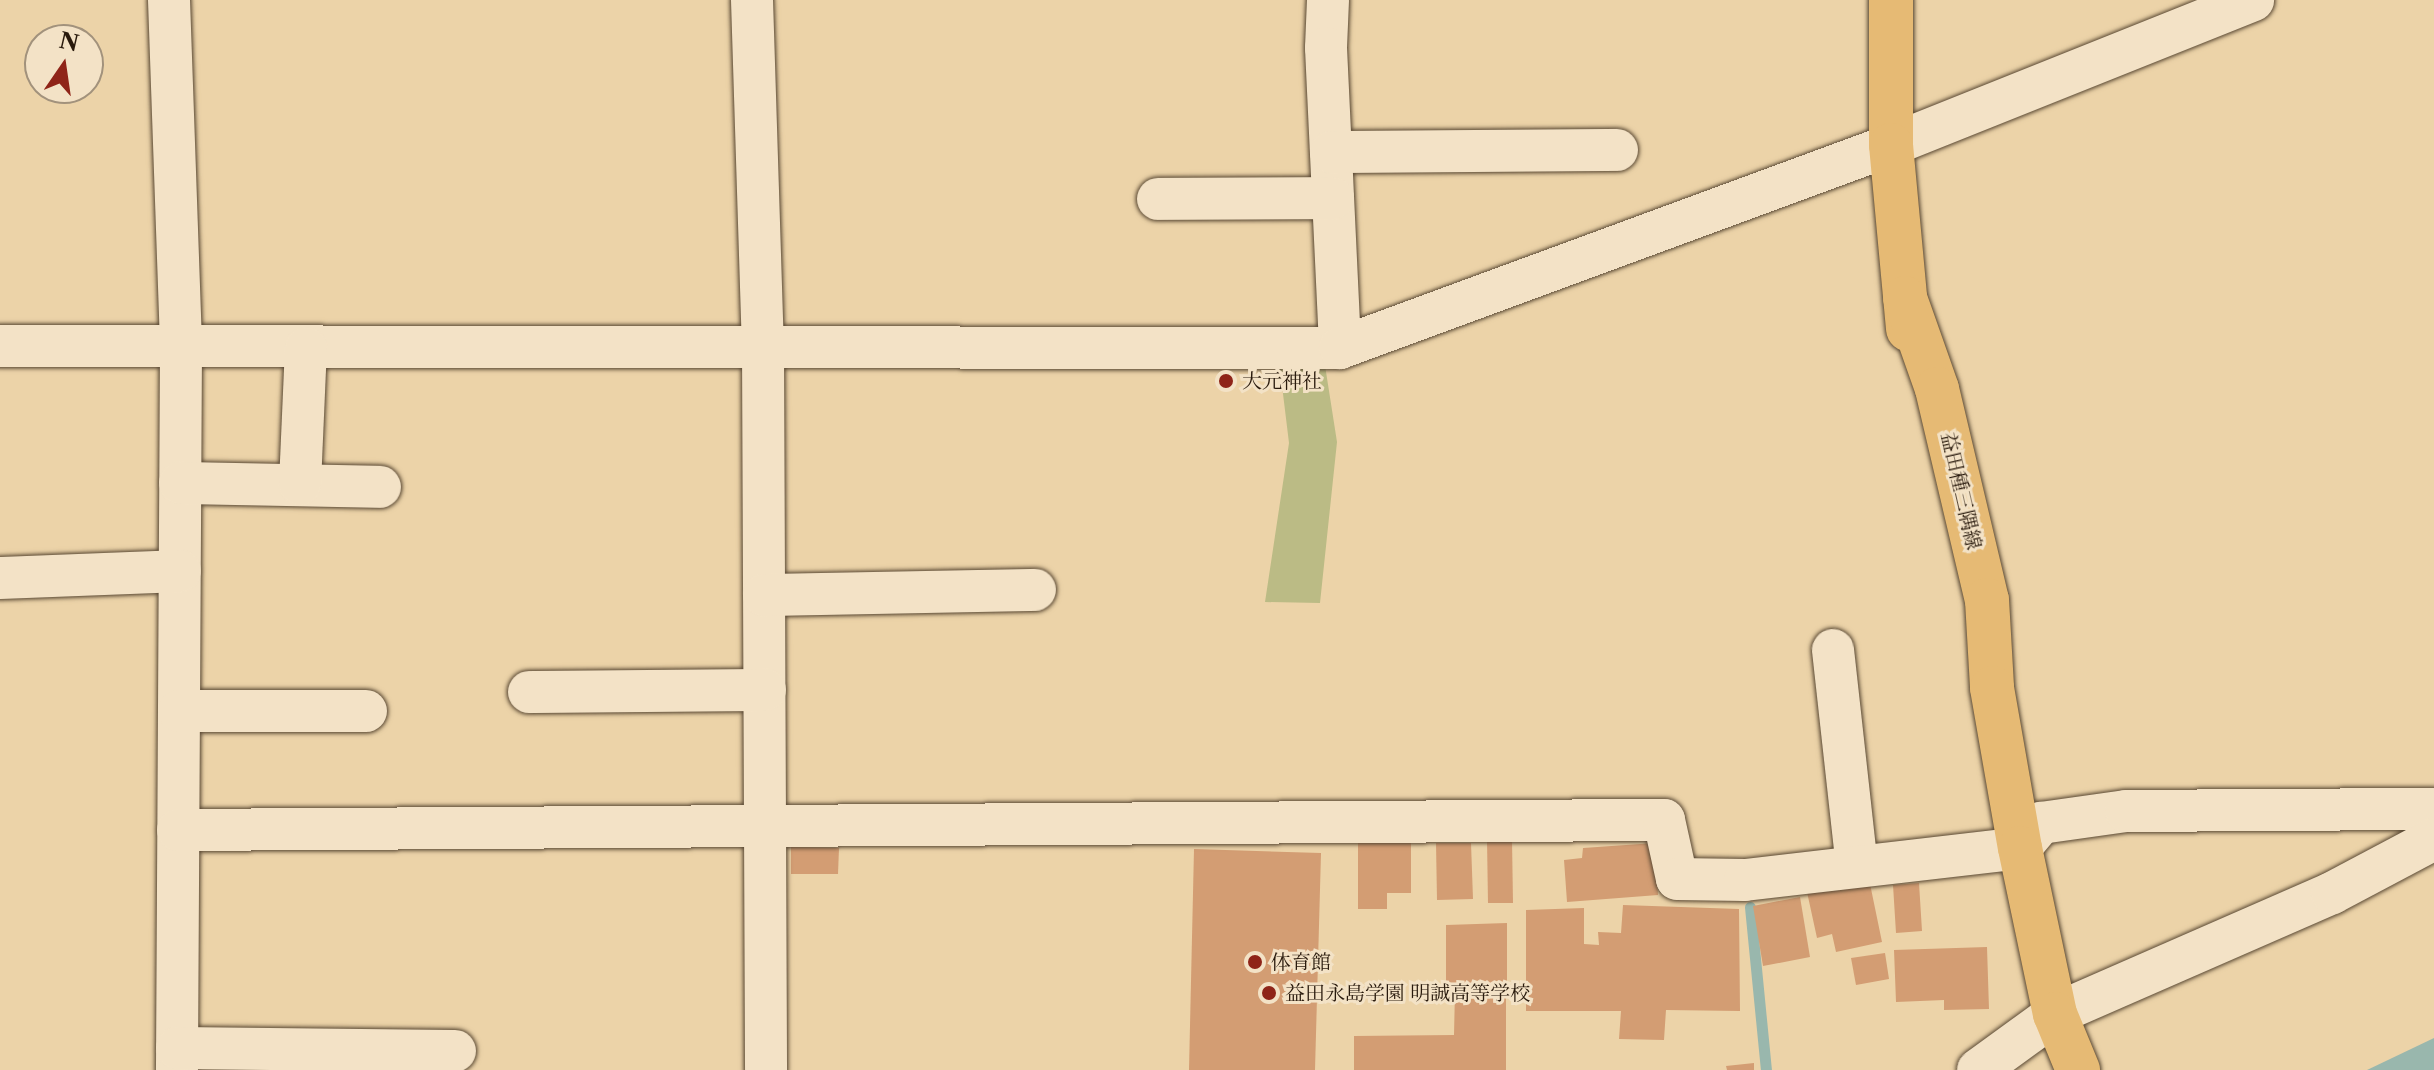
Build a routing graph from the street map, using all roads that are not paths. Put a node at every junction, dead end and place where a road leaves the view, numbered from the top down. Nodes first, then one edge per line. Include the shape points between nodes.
1 (169, 0) edge
2 (752, 0) edge
3 (1328, 0) edge
4 (1891, 0) edge
5 (2253, 0) edge
6 (1891, 145) junction
7 (1617, 150) dead end
8 (1331, 152) junction
9 (1333, 198) junction
10 (1158, 199) dead end
11 (0, 346) edge
12 (763, 347) junction
13 (181, 348) junction
14 (306, 348) junction
15 (1340, 348) junction
16 (180, 483) junction
17 (300, 484) junction
18 (380, 487) dead end
19 (180, 571) junction
20 (0, 578) edge
21 (1035, 590) dead end
22 (764, 595) junction
23 (1833, 650) dead end
24 (765, 690) junction
25 (529, 692) dead end
26 (179, 711) junction
27 (366, 711) dead end
28 (2434, 809) edge
29 (765, 825) junction
30 (178, 830) junction
31 (2434, 839) edge
32 (2020, 848) junction
33 (1857, 866) junction
34 (2055, 1014) junction
35 (455, 1051) dead end
36 (177, 1059) edge
37 (766, 1070) edge
38 (1978, 1070) edge
39 (2078, 1070) edge

1 - 13 street
2 - 12 street
3 - 8 street
4 - 6 main road, 益田種三隅線
5 - 6 street
6 - 15 street
6 - 32 main road, 益田種三隅線 via 1918,406 1964,605 1992,688
7 - 8 street
8 - 9 street
9 - 10 street
9 - 15 street
11 - 13 street
12 - 14 street
12 - 15 street
12 - 22 street
13 - 14 street
13 - 16 street
14 - 17 street
16 - 17 street
16 - 19 street
17 - 18 street
19 - 20 street
19 - 26 street
21 - 22 street
22 - 24 street
23 - 33 street
24 - 25 street
24 - 29 street
26 - 27 street
26 - 30 street
28 - 32 street via 2126,811 2041,823
29 - 30 street
29 - 33 street via 1664,820 1677,879 1745,880
29 - 37 street
30 - 36 street
31 - 34 street via 2332,893
32 - 33 street
32 - 34 main road, 益田種三隅線
34 - 38 street
34 - 39 main road, 益田種三隅線
35 - 36 street

